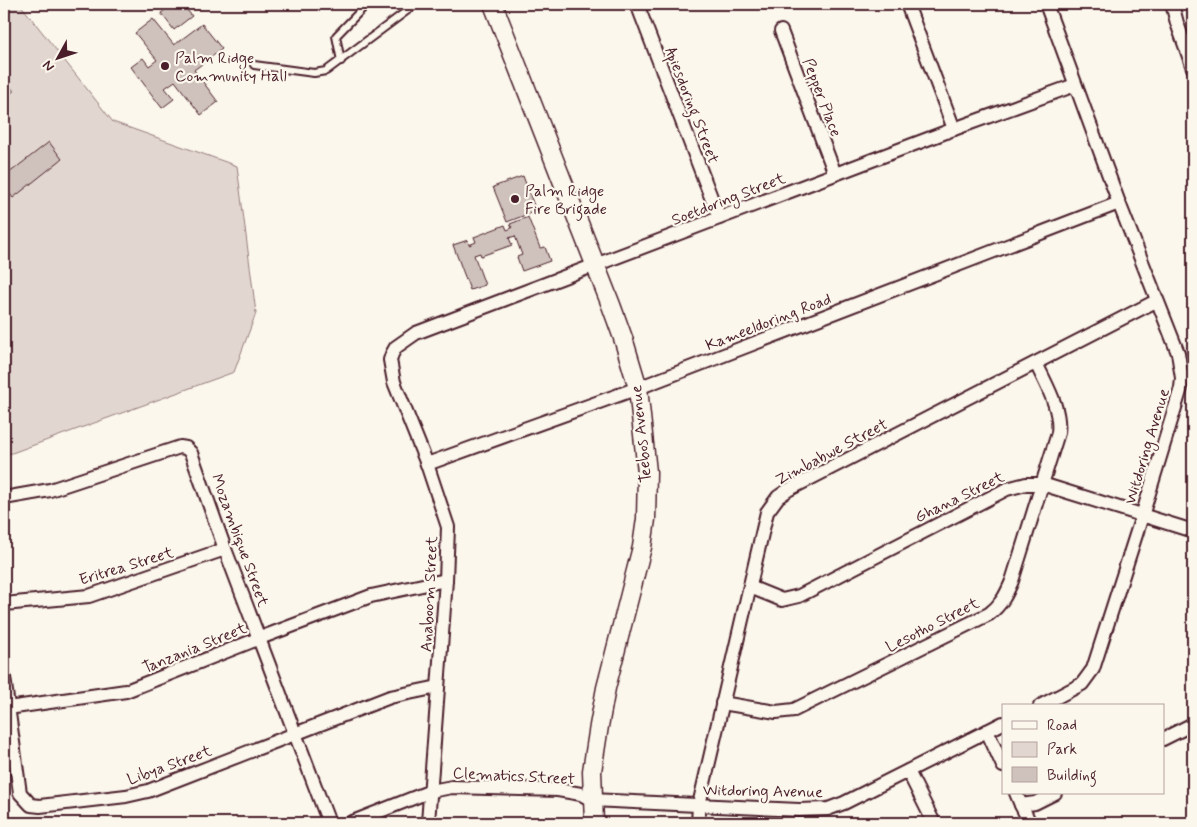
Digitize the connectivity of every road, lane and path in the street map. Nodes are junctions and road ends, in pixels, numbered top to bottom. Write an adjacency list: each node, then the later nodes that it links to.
1 (367, 4): 9 (lane)
2 (416, 4): 9 (lane)
3 (493, 4): 17 (street, Teebos Avenue)
4 (637, 4): 16 (street, Apiesdoring Street)
5 (907, 4): 13 (street)
6 (1046, 4): 12 (street, Witdoring Avenue)
7 (1172, 4): 11 (street)
8 (781, 31): 14 (street, Pepper Place)
9 (341, 61): 10 (lane)
10 (254, 65)
11 (1193, 68)
12 (1075, 85): 13 (street, Soetdoring Street); 15 (street, Witdoring Avenue)
13 (954, 129): 14 (street, Soetdoring Street)
14 (835, 174): 16 (street, Soetdoring Street)
15 (1119, 203): 18 (street, Witdoring Avenue); 23 (street, Kameeldoring Road)
16 (720, 218): 17 (street, Soetdoring Street)
17 (596, 266): 19 (street, Soetdoring Street); 23 (street, Teebos Avenue)
18 (1156, 301): 20 (street, Zimbabwe Street); 21 (street, Witdoring Avenue)
19 (396, 347): 24 (street, Anaboom Street)
20 (1036, 363): 25 (street, Lesotho Street); 33 (street, Zimbabwe Street)
21 (1181, 366): 22 (street); 27 (street, Witdoring Avenue)
22 (1193, 384)
23 (638, 388): 24 (street, Kameeldoring Road); 51 (street, Teebos Avenue)
24 (427, 464): 32 (street, Anaboom Street)
25 (1042, 484): 27 (street, Ghana Street); 33 (street, Ghana Street); 38 (street, Lesotho Street)
26 (4, 498): 31 (street, Mozambique Street)
27 (1142, 516): 29 (street, Ghana Street); 39 (street, Witdoring Avenue)
28 (1193, 522): 29 (street)
29 (1180, 527): 30 (street, Ghana Street)
30 (1193, 531)
31 (225, 549): 34 (street, Eritrea Street); 35 (street, Mozambique Street)
32 (446, 580): 35 (street, Tanzania Street); 37 (street, Anaboom Street)
33 (750, 587): 38 (street, Zimbabwe Street)
34 (4, 604)
35 (260, 638): 40 (street, Tanzania Street); 44 (street, Mozambique Street)
36 (4, 677): 40 (street, Libya Street)
37 (438, 687): 44 (street, Libya Street); 48 (street, Anaboom Street)
38 (722, 703): 52 (street, Zimbabwe Street)
39 (1044, 704)
40 (8, 708): 44 (street, Libya Street)
41 (1002, 724): 43 (street, Witdoring Avenue)
42 (1193, 724): 45 (street)
43 (987, 731): 46 (street); 47 (street, Witdoring Avenue)
44 (296, 733): 54 (street, Mozambique Street)
45 (1164, 738)
46 (1002, 764)
47 (908, 771): 52 (street, Witdoring Avenue); 59 (street)
48 (431, 791): 51 (street, Clematics Street); 55 (street, Clematics Street); 56 (street, Anaboom Street)
49 (1016, 794): 53 (street)
50 (1053, 794): 53 (street)
51 (592, 800): 52 (street, Witdoring Avenue); 57 (street, Teebos Avenue)
52 (699, 805): 58 (street, Zimbabwe Street)
53 (1021, 806): 60 (street)
54 (329, 823)
55 (350, 823)
56 (428, 823)
57 (594, 823)
58 (698, 823)
59 (934, 823)
60 (1030, 823)

